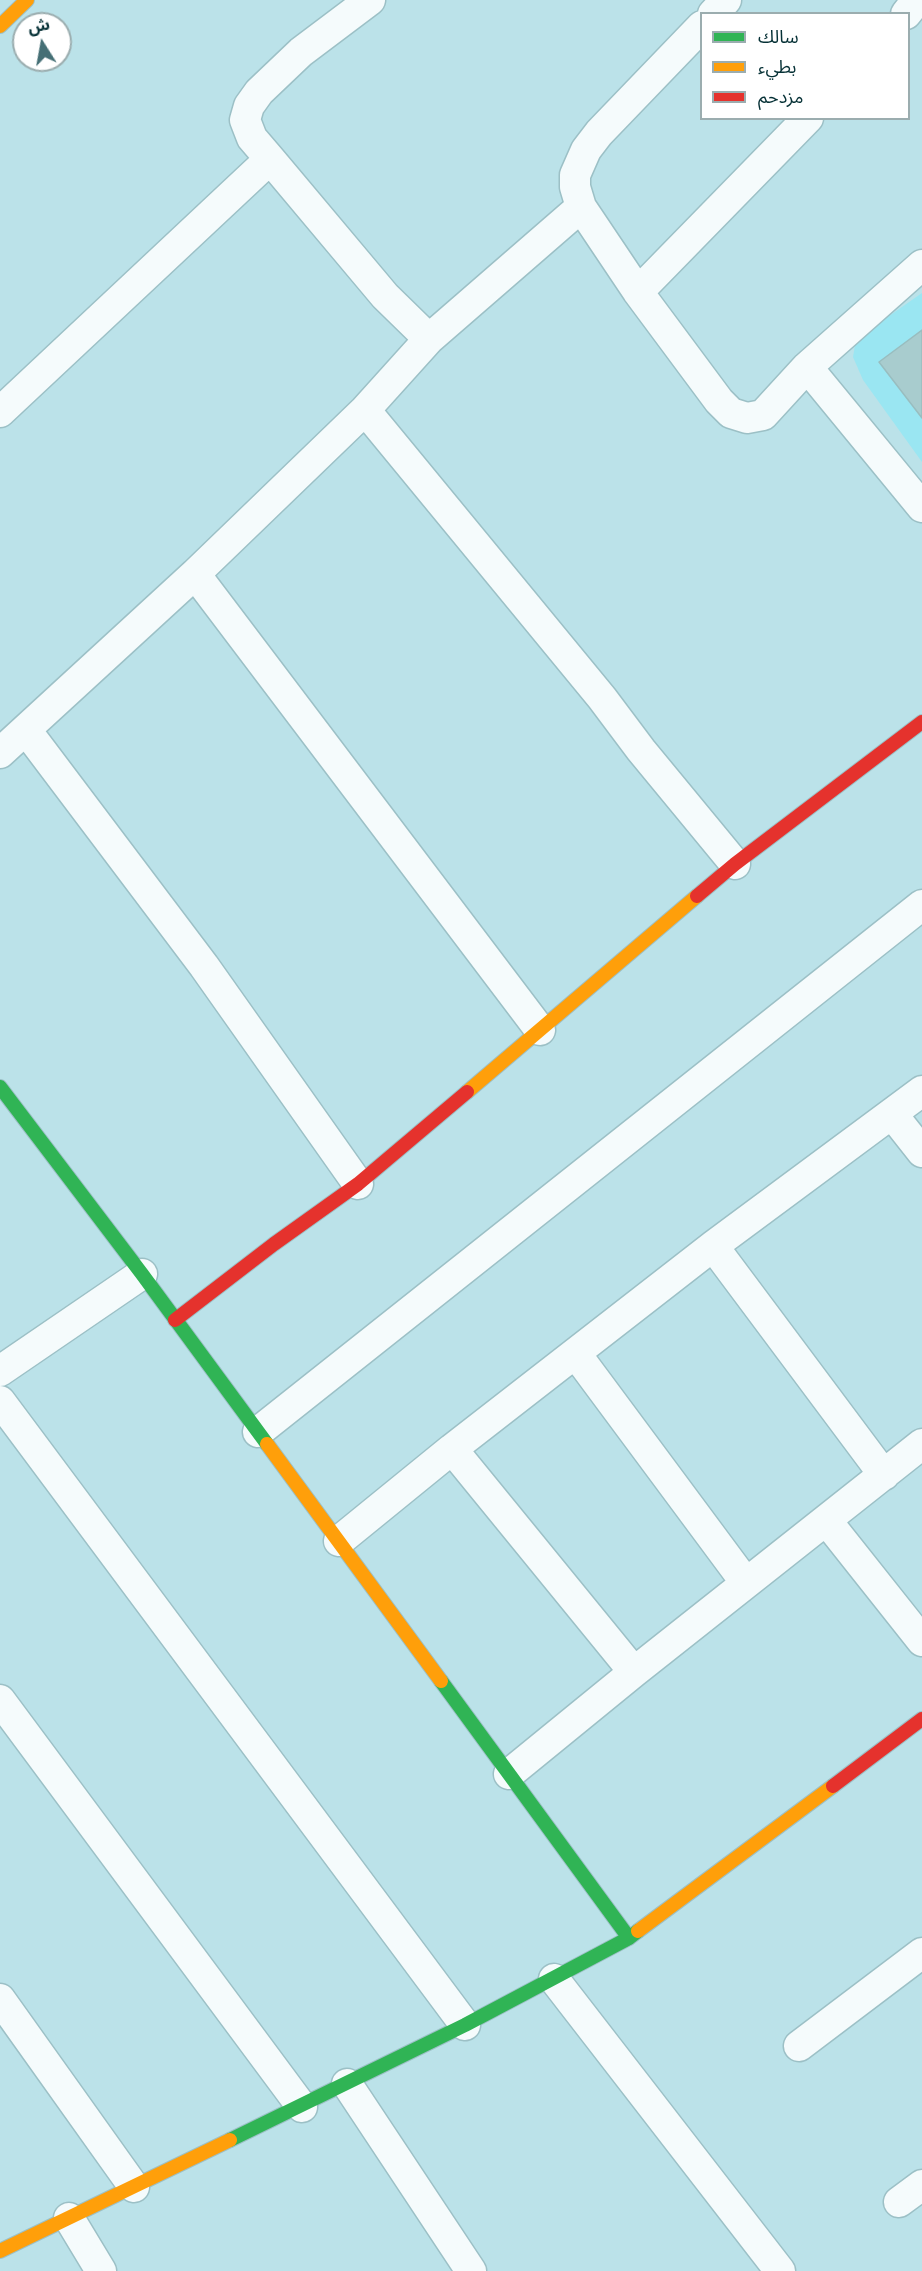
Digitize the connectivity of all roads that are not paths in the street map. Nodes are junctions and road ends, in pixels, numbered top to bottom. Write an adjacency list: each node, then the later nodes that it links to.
1 (27, 0): 7 (street)
2 (370, 0): 10 (street)
3 (726, 0): 5 (street)
4 (917, 0): 6 (street)
5 (715, 12)
6 (908, 12)
7 (0, 26)
8 (700, 28): 11 (street)
9 (806, 120): 13 (street)
10 (270, 159): 14 (street); 17 (street)
11 (580, 207): 13 (street); 14 (street)
12 (922, 265): 15 (street)
13 (638, 292): 15 (street)
14 (429, 339): 16 (street)
15 (807, 367): 18 (street)
16 (365, 410): 19 (street); 23 (street)
17 (0, 412)
18 (922, 507)
19 (195, 574): 21 (street); 25 (street)
20 (922, 722): 23 (street)
21 (26, 730): 22 (street); 30 (street)
22 (0, 753)
23 (735, 864): 25 (street)
24 (922, 905): 37 (street)
25 (540, 1030): 30 (street)
26 (0, 1088): 32 (street)
27 (922, 1090): 28 (street)
28 (892, 1113): 29 (street); 31 (street)
29 (922, 1152)
30 (358, 1184): 33 (street)
31 (713, 1246): 34 (street); 40 (street)
32 (142, 1274): 33 (street); 35 (street)
33 (175, 1320): 37 (street)
34 (576, 1354): 39 (street); 43 (street)
35 (0, 1371)
36 (0, 1401): 53 (street)
37 (258, 1432): 42 (street)
38 (922, 1444): 40 (street)
39 (452, 1449): 42 (street); 45 (street)
40 (884, 1475): 41 (street)
41 (826, 1520): 43 (street); 44 (street)
42 (339, 1541): 48 (street)
43 (746, 1583): 45 (street)
44 (922, 1641)
45 (634, 1672): 48 (street)
46 (0, 1700): 56 (street)
47 (922, 1719): 49 (street)
48 (509, 1774): 49 (street)
49 (629, 1938): 51 (street)
50 (922, 1953): 54 (street)
51 (554, 1979): 53 (street); 62 (street)
52 (0, 1999): 57 (street)
53 (465, 2025): 55 (street)
54 (799, 2046)
55 (347, 2084): 56 (street); 61 (street)
56 (302, 2107): 57 (street)
57 (134, 2187): 58 (street)
58 (69, 2218): 59 (street); 60 (street)
59 (0, 2251)
60 (101, 2271)
61 (471, 2271)
62 (780, 2271)

